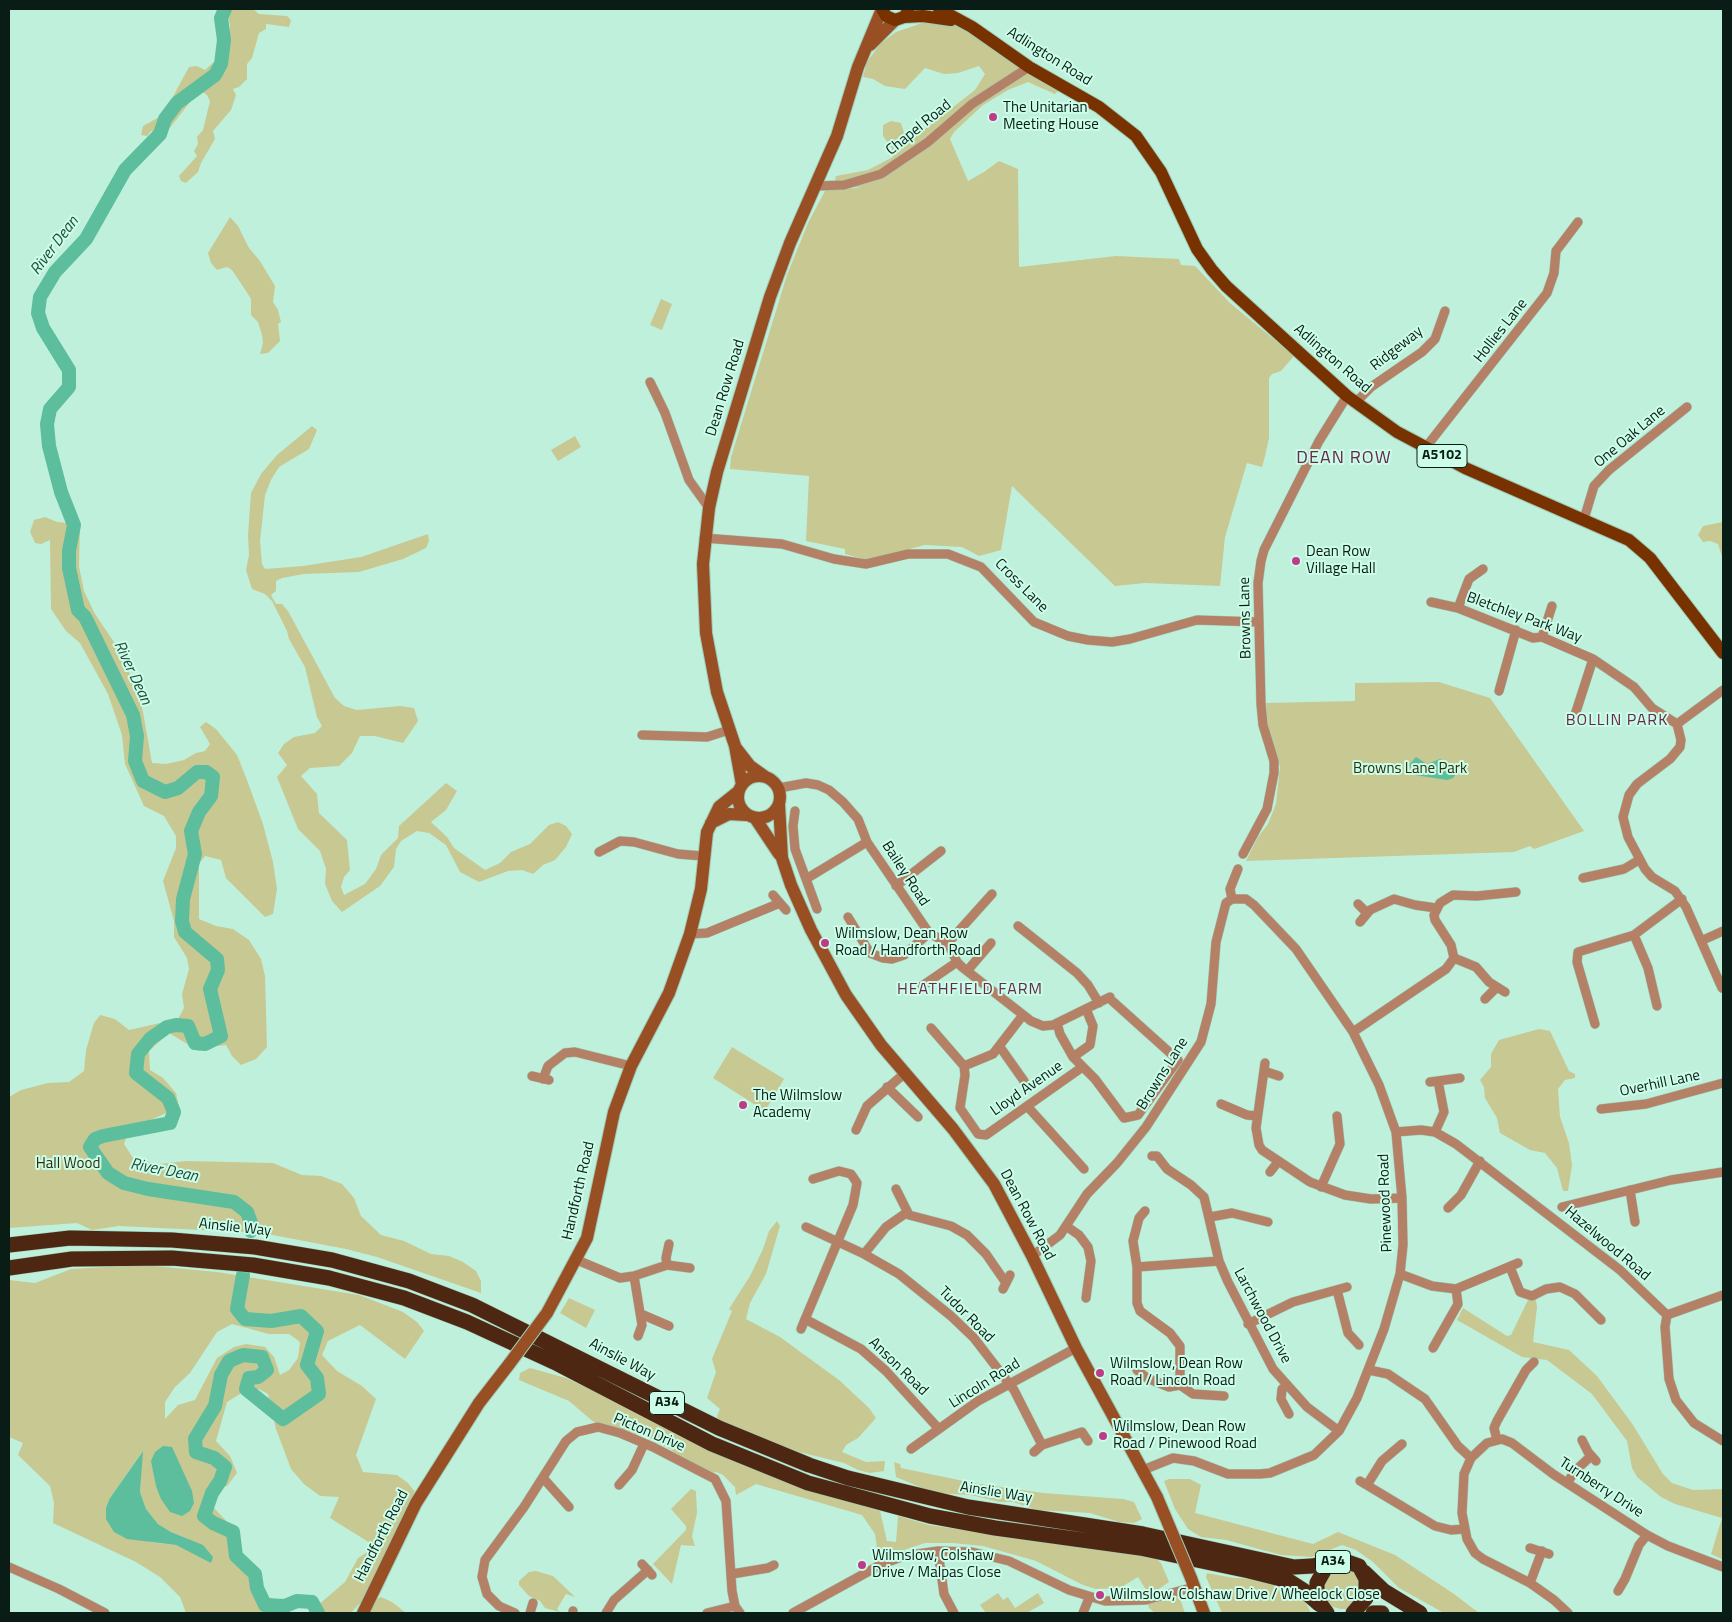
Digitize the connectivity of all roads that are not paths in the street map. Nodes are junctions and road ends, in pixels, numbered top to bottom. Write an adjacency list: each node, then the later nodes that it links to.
1 (882, 9): 3 (main road); 5 (main road, Dean Row Road)
2 (939, 9): 4 (main road, Adlington Road / A5102)
3 (902, 15): 4 (main road, Adlington Road / A5102); 5 (main road, Dean Row Road)
4 (972, 27): 6 (main road, Adlington Road / A5102)
5 (863, 53): 7 (main road, Dean Row Road)
6 (1029, 67): 7 (street, Chapel Road); 11 (main road, Adlington Road / A5102)
7 (817, 186): 14 (main road, Dean Row Road)
8 (1578, 222): 13 (street, Hollies Lane)
9 (1445, 311): 11 (street, Ridgeway)
10 (650, 382): 14 (street)
11 (1352, 399): 13 (main road, Adlington Road / A5102); 21 (street, Browns Lane)
12 (1688, 407): 15 (street, One Oak Lane)
13 (1426, 447): 15 (main road, Adlington Road / A5102)
14 (709, 508): 16 (main road, Dean Row Road)
15 (1584, 519): 24 (main road, Adlington Road / A5102)
16 (704, 538): 21 (street, Cross Lane); 30 (main road, Dean Row Road)
17 (1483, 569): 20 (street)
18 (1431, 602): 20 (street, Bletchley Park Way)
19 (1552, 606): 23 (street)
20 (1458, 608): 22 (street, Bletchley Park Way)
21 (1259, 622): 43 (street, Browns Lane)
22 (1516, 630): 23 (street, Bletchley Park Way); 26 (street)
23 (1542, 636): 25 (street, Bletchley Park Way)
24 (1723, 653)
25 (1592, 659): 28 (street); 29 (street, Bletchley Park Way)
26 (1499, 690)
27 (1723, 690): 29 (street)
28 (1574, 718)
29 (1677, 724): 46 (street)
30 (728, 730): 31 (street); 32 (main road, Dean Row Road)
31 (642, 735)
32 (735, 746): 33 (main road, Dean Row Road); 34 (main road, Dean Row Road)
33 (764, 776): 34 (main road); 35 (main road)
34 (740, 788): 38 (main road); 39 (main road, Handforth Road)
35 (779, 788): 36 (main road); 40 (street, Bailey Road)
36 (779, 804): 38 (main road); 45 (main road, Dean Row Road)
37 (795, 812): 49 (street)
38 (751, 816): 39 (main road); 45 (main road, Dean Row Road)
39 (711, 823): 44 (main road, Handforth Road)
40 (867, 842): 49 (street); 50 (street, Bailey Road)
41 (941, 851): 50 (street)
42 (599, 852): 44 (street)
43 (1243, 854)
44 (703, 856): 65 (main road, Handforth Road)
45 (782, 858): 91 (main road, Dean Row Road)
46 (1639, 860): 48 (street); 55 (street)
47 (1238, 869): 54 (street, Browns Lane)
48 (1583, 878)
49 (806, 879): 58 (street)
50 (896, 886): 64 (street, Bailey Road)
51 (1516, 892): 57 (street)
52 (992, 894): 69 (street)
53 (773, 895): 65 (street)
54 (1232, 899): 85 (street, Pinewood Road); 125 (street, Browns Lane)
55 (1682, 899): 66 (street); 67 (street)
56 (1358, 904): 59 (street)
57 (1436, 908): 59 (street); 70 (street)
58 (817, 909)
59 (1367, 913): 61 (street)
60 (848, 917): 64 (street)
61 (1360, 922)
62 (1018, 926): 78 (street)
63 (1723, 931): 67 (street)
64 (929, 932): 69 (street, Bailey Road)
65 (690, 934): 88 (main road, Handforth Road)
66 (1634, 935): 79 (street); 83 (street)
67 (1703, 940): 75 (street)
68 (991, 942): 72 (street)
69 (948, 943): 71 (street)
70 (1454, 958): 74 (street); 85 (street)
71 (957, 962): 72 (street); 73 (street)
72 (967, 971): 81 (street)
73 (922, 986)
74 (1497, 987): 76 (street); 77 (street)
75 (1722, 988)
76 (1506, 992)
77 (1484, 999)
78 (1099, 1003): 80 (street); 90 (street)
79 (1657, 1006)
80 (1086, 1009): 82 (street); 87 (street)
81 (1023, 1014): 82 (street); 86 (street)
82 (1057, 1023): 87 (street)
83 (1595, 1024)
84 (931, 1028): 89 (street)
85 (1353, 1032): 105 (street, Pinewood Road)
86 (1000, 1047): 89 (street); 95 (street)
87 (1073, 1057): 90 (street)
88 (631, 1066): 92 (street); 132 (main road, Handforth Road)
89 (964, 1066): 99 (street, Lloyd Avenue)
90 (1081, 1068): 99 (street, Lloyd Avenue)
91 (904, 1073): 97 (street); 131 (main road, Dean Row Road)
92 (532, 1076)
93 (1278, 1076): 101 (street)
94 (1460, 1078): 106 (street)
95 (1024, 1082)
96 (1723, 1083): 100 (street, Overhill Lane)
97 (887, 1087): 103 (street); 104 (street)
98 (1221, 1104): 101 (street)
99 (1027, 1106): 110 (street)
100 (1601, 1108)
101 (1257, 1116): 109 (street)
102 (1337, 1116): 114 (street)
103 (918, 1117)
104 (856, 1130)
105 (1396, 1132): 106 (street); 117 (street, Pinewood Road)
106 (1436, 1132): 108 (street, Hazelwood Road)
107 (1152, 1156): 122 (street, Larchwood Drive)
108 (1480, 1161): 119 (street); 147 (street, Hazelwood Road)
109 (1278, 1162): 111 (street); 114 (street)
110 (1084, 1169)
111 (1270, 1172)
112 (1723, 1172): 116 (street)
113 (813, 1179): 127 (street)
114 (1321, 1187): 117 (street)
115 (896, 1189): 121 (street)
116 (1630, 1190): 118 (street); 124 (street)
117 (1402, 1198): 138 (street, Pinewood Road)
118 (1562, 1206)
119 (1448, 1208)
120 (1145, 1211): 135 (street)
121 (906, 1213): 130 (street); 140 (street)
122 (1210, 1217): 123 (street); 133 (street, Larchwood Drive)
123 (1268, 1222)
124 (1635, 1222)
125 (1066, 1226): 131 (street, Browns Lane); 145 (street)
126 (806, 1227): 127 (street, Tudor Road)
127 (836, 1240): 130 (street, Tudor Road); 148 (street)
128 (669, 1244): 134 (street)
129 (9, 1245): 186 (highway, Ainslie Way / A34)
130 (864, 1254): 161 (street, Tudor Road)
131 (1032, 1256): 155 (main road, Dean Row Road)
132 (578, 1260): 139 (street); 202 (main road, Handforth Road, bridge)
133 (1219, 1261): 135 (street); 150 (street, Larchwood Drive)
134 (667, 1265): 137 (street); 139 (street)
135 (1137, 1267): 160 (street)
136 (9, 1268): 199 (highway, A34)
137 (690, 1268)
138 (1400, 1274): 143 (street); 159 (street, Pinewood Road)
139 (634, 1276): 146 (street)
140 (1006, 1282)
141 (1347, 1287): 142 (street)
142 (1337, 1290): 150 (street); 154 (street)
143 (1456, 1290): 149 (street); 156 (street)
144 (1723, 1295): 147 (street)
145 (1086, 1298)
146 (641, 1314): 151 (street); 153 (street)
147 (1667, 1315): 170 (street)
148 (805, 1319): 152 (street); 165 (street, Anson Road)
149 (1600, 1320)
150 (1248, 1324): 162 (street, Larchwood Drive)
151 (669, 1326)
152 (800, 1329)
153 (638, 1336)
154 (1359, 1345)
155 (1076, 1348): 161 (street, Lincoln Road); 177 (main road, Dean Row Road)
156 (1433, 1348)
157 (1534, 1362): 167 (street)
158 (1136, 1370): 160 (street)
159 (1369, 1370): 166 (street, Pinewood Road); 176 (street)
160 (1180, 1382): 163 (street)
161 (1009, 1383): 165 (street, Lincoln Road); 173 (street, Tudor Road)
162 (1286, 1386): 164 (street); 166 (street, Larchwood Drive)
163 (1224, 1396)
164 (1288, 1408)
165 (939, 1429): 174 (street, Lincoln Road)
166 (1339, 1431): 177 (street, Pinewood Road)
167 (1497, 1440): 176 (street); 179 (street, Turnberry Drive)
168 (1582, 1440): 179 (street)
169 (1088, 1441): 173 (street)
170 (1723, 1441)
171 (644, 1444): 178 (street, Picton Drive); 180 (street); 192 (street, Picton Drive)
172 (1403, 1444): 182 (street)
173 (1042, 1445): 175 (street)
174 (911, 1449)
175 (1034, 1452)
176 (1471, 1458): 182 (street)
177 (1143, 1470): 193 (main road, Dean Row Road, bridge)
178 (544, 1479): 181 (street); 203 (street, Picton Drive)
179 (1567, 1483): 183 (street, Turnberry Drive)
180 (619, 1485)
181 (568, 1507)
182 (1464, 1529): 194 (street)
183 (1647, 1534): 189 (street, Turnberry Drive); 195 (street)
184 (1530, 1548): 194 (street)
185 (938, 1551): 196 (street); 200 (street); 207 (street)
186 (1332, 1562): 191 (highway, A34); 199 (highway, A34)
187 (774, 1565): 192 (street)
188 (9, 1567): 201 (street)
189 (1723, 1567)
190 (647, 1569): 205 (street)
191 (1363, 1571): 210 (highway, A34); 213 (highway, A34)
192 (732, 1574): 198 (street, Picton Drive)
193 (1193, 1582): 196 (street); 209 (main road, Dean Row Road)
194 (1530, 1583): 214 (street)
195 (1618, 1591)
196 (1089, 1598): 208 (street)
197 (533, 1603): 204 (street)
198 (737, 1609): 206 (street, Picton Drive)
199 (1322, 1609)
200 (799, 1612)
201 (105, 1613)
202 (363, 1613)
203 (514, 1613)
204 (530, 1613)
205 (606, 1613)
206 (708, 1613)
207 (954, 1613)
208 (1083, 1613)
209 (1204, 1613)
210 (1353, 1613)
211 (1373, 1613): 212 (highway)
212 (1382, 1613)
213 (1420, 1613)
214 (1568, 1613)

